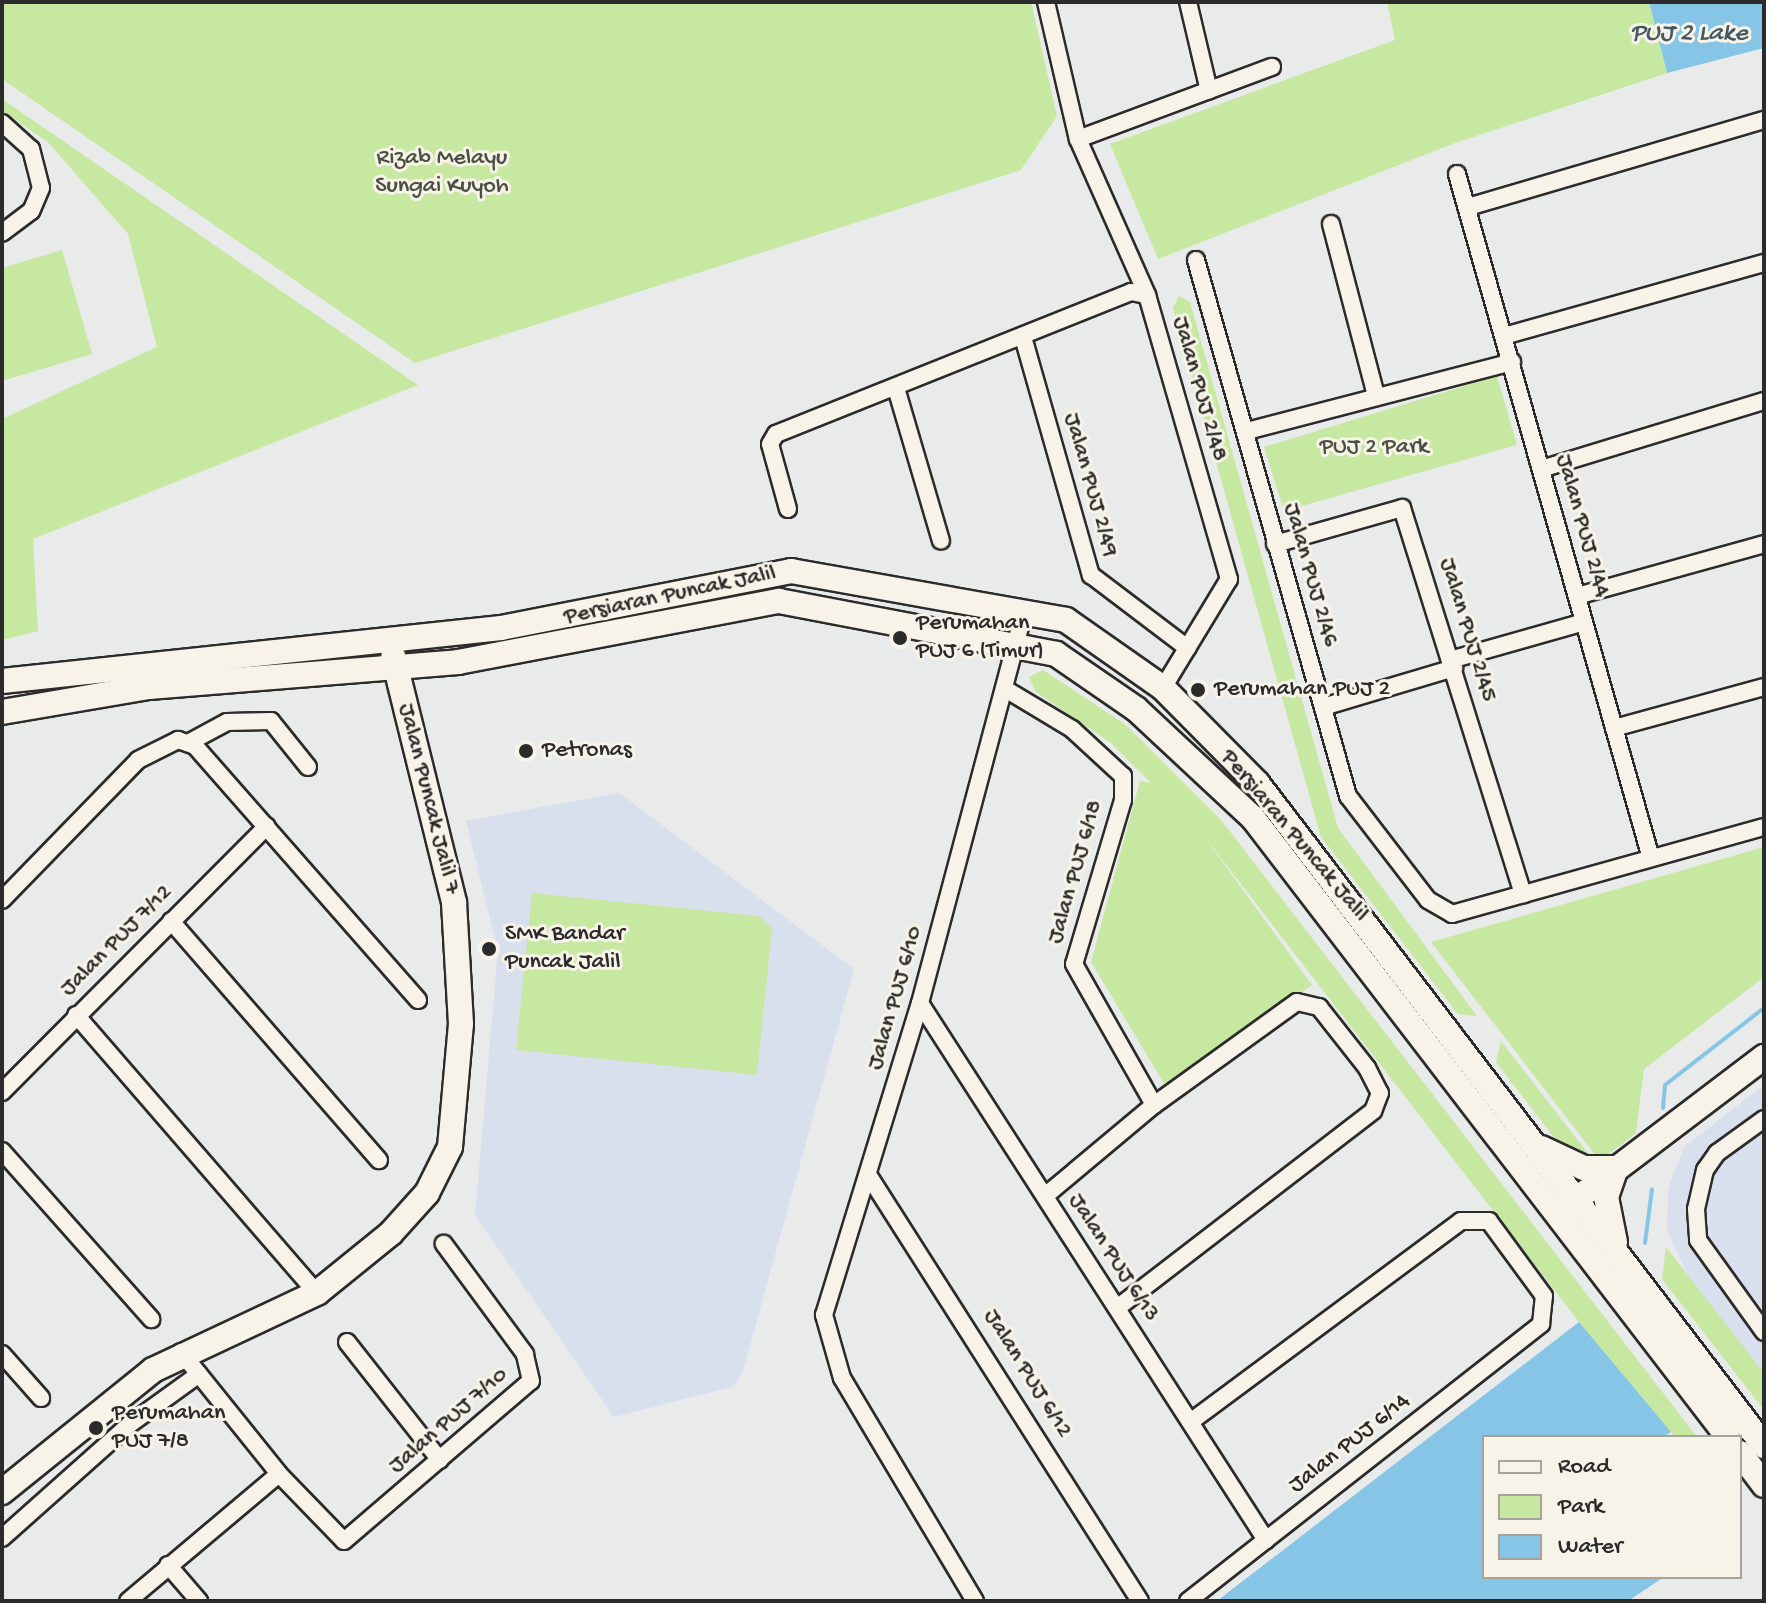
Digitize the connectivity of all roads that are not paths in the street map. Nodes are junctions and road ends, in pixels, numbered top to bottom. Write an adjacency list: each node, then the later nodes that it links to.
1 (1046, 2): 7 (street)
2 (1188, 2): 4 (street)
3 (1272, 67): 4 (street)
4 (1209, 91): 7 (street)
5 (1764, 120): 9 (street)
6 (2, 123): 11 (street)
7 (1078, 139): 14 (street)
8 (1457, 174): 9 (street, Jalan PUJ 2/44)
9 (1468, 207): 15 (street, Jalan PUJ 2/44)
10 (1331, 224): 19 (street)
11 (2, 233)
12 (1196, 260): 21 (street, Jalan PUJ 2/46)
13 (1764, 263): 15 (street)
14 (1147, 295): 16 (street, Jalan PUJ 2/48); 32 (street, Jalan PUJ 2/48)
15 (1504, 336): 17 (street, Jalan PUJ 2/44)
16 (1023, 337): 18 (street, Jalan PUJ 2/48); 32 (street, Jalan PUJ 2/49)
17 (1512, 362): 19 (street, Jalan PUJ 2/48); 22 (street, Jalan PUJ 2/44)
18 (896, 388): 23 (street, Jalan PUJ 2/48); 24 (street)
19 (1376, 396): 21 (street, Jalan PUJ 2/48)
20 (1764, 401): 22 (street)
21 (1247, 431): 25 (street, Jalan PUJ 2/46)
22 (1541, 469): 27 (street, Jalan PUJ 2/44)
23 (788, 509)
24 (941, 541)
25 (1275, 544): 33 (street, Jalan PUJ 2/45); 41 (street, Jalan PUJ 2/46)
26 (1764, 544): 27 (street)
27 (1577, 596): 29 (street, Jalan PUJ 2/44)
28 (1023, 615): 30 (main road, Persiaran Puncak Jalil); 31 (street, Jalan PUJ 6/10); 39 (main road, Persiaran Puncak Jalil)
29 (1584, 622): 33 (street); 44 (street, Jalan PUJ 2/44)
30 (390, 642): 35 (main road, Jalan Puncak Jalil 7); 37 (main road, Persiaran Puncak Jalil)
31 (1017, 646): 34 (main road, Persiaran Puncak Jalil); 40 (street, Jalan PUJ 6/10); 66 (main road, Persiaran Puncak Jalil)
32 (1187, 648): 39 (street, Jalan PUJ 2/48)
33 (1452, 664): 41 (street); 50 (street, Jalan PUJ 2/45)
34 (439, 665): 35 (main road, Persiaran Puncak Jalil); 43 (main road)
35 (396, 670): 36 (main road, Persiaran Puncak Jalil); 43 (main road, Jalan Puncak Jalil 7)
36 (353, 672): 42 (main road, Persiaran Puncak Jalil); 43 (main road)
37 (2, 681)
38 (1764, 687): 44 (street)
39 (1163, 688): 60 (main road, Persiaran Puncak Jalil)
40 (1007, 690): 54 (street, Jalan PUJ 6/10); 58 (street, Jalan PUJ 6/18)
41 (1323, 707): 50 (street, Jalan PUJ 2/46)
42 (2, 712)
43 (407, 716): 69 (main road, Jalan Puncak Jalil 7)
44 (1614, 728): 49 (street, Jalan PUJ 2/44)
45 (183, 742): 46 (street); 47 (street); 51 (street)
46 (308, 767)
47 (267, 826): 52 (street, Jalan PUJ 7/12); 53 (street)
48 (1764, 827): 49 (street)
49 (1651, 858): 50 (street)
50 (1523, 895)
51 (2, 900)
52 (171, 921): 55 (street, Jalan PUJ 7/12); 62 (street)
53 (418, 1000)
54 (920, 1003): 64 (street, Jalan PUJ 6/10); 65 (street, Jalan PUJ 6/13)
55 (76, 1015): 57 (street, Jalan PUJ 7/12); 69 (street)
56 (1764, 1057): 63 (main road)
57 (2, 1092)
58 (1154, 1105): 65 (street); 70 (street)
59 (1764, 1119): 72 (street)
60 (1535, 1145): 63 (main road); 66 (main road, Persiaran Puncak Jalil)
61 (2, 1151): 71 (street)
62 (379, 1160)
63 (1616, 1168): 66 (main road); 68 (main road)
64 (869, 1176): 91 (street, Jalan PUJ 6/10); 92 (street, Jalan PUJ 6/12)
65 (1045, 1196): 70 (street, Jalan PUJ 6/13)
66 (1568, 1205): 68 (main road, Persiaran Puncak Jalil); 79 (main road, Persiaran Puncak Jalil)
67 (444, 1244): 82 (street, Jalan PUJ 7/10)
68 (1618, 1253): 80 (main road, Persiaran Puncak Jalil)
69 (317, 1293): 74 (main road, Jalan Puncak Jalil 7)
70 (1117, 1308): 78 (street, Jalan PUJ 6/13)
71 (151, 1319)
72 (1763, 1329)
73 (347, 1342): 82 (street)
74 (181, 1352): 76 (street); 85 (main road, Jalan Puncak Jalil 7)
75 (2, 1354): 77 (street)
76 (199, 1374): 83 (street); 86 (street)
77 (41, 1398)
78 (1190, 1422): 87 (street, Jalan PUJ 6/13); 87 (street, Jalan PUJ 6/14)
79 (1727, 1435)
80 (1764, 1446)
81 (1742, 1456): 84 (main road)
82 (440, 1460): 83 (street, Jalan PUJ 7/10)
83 (279, 1474): 88 (street)
84 (1764, 1485)
85 (2, 1492)
86 (2, 1538)
87 (1266, 1540): 93 (street, Jalan PUJ 6/14)
88 (168, 1565): 89 (street); 90 (street)
89 (128, 1601)
90 (199, 1601)
91 (975, 1601)
92 (1140, 1601)
93 (1188, 1601)

